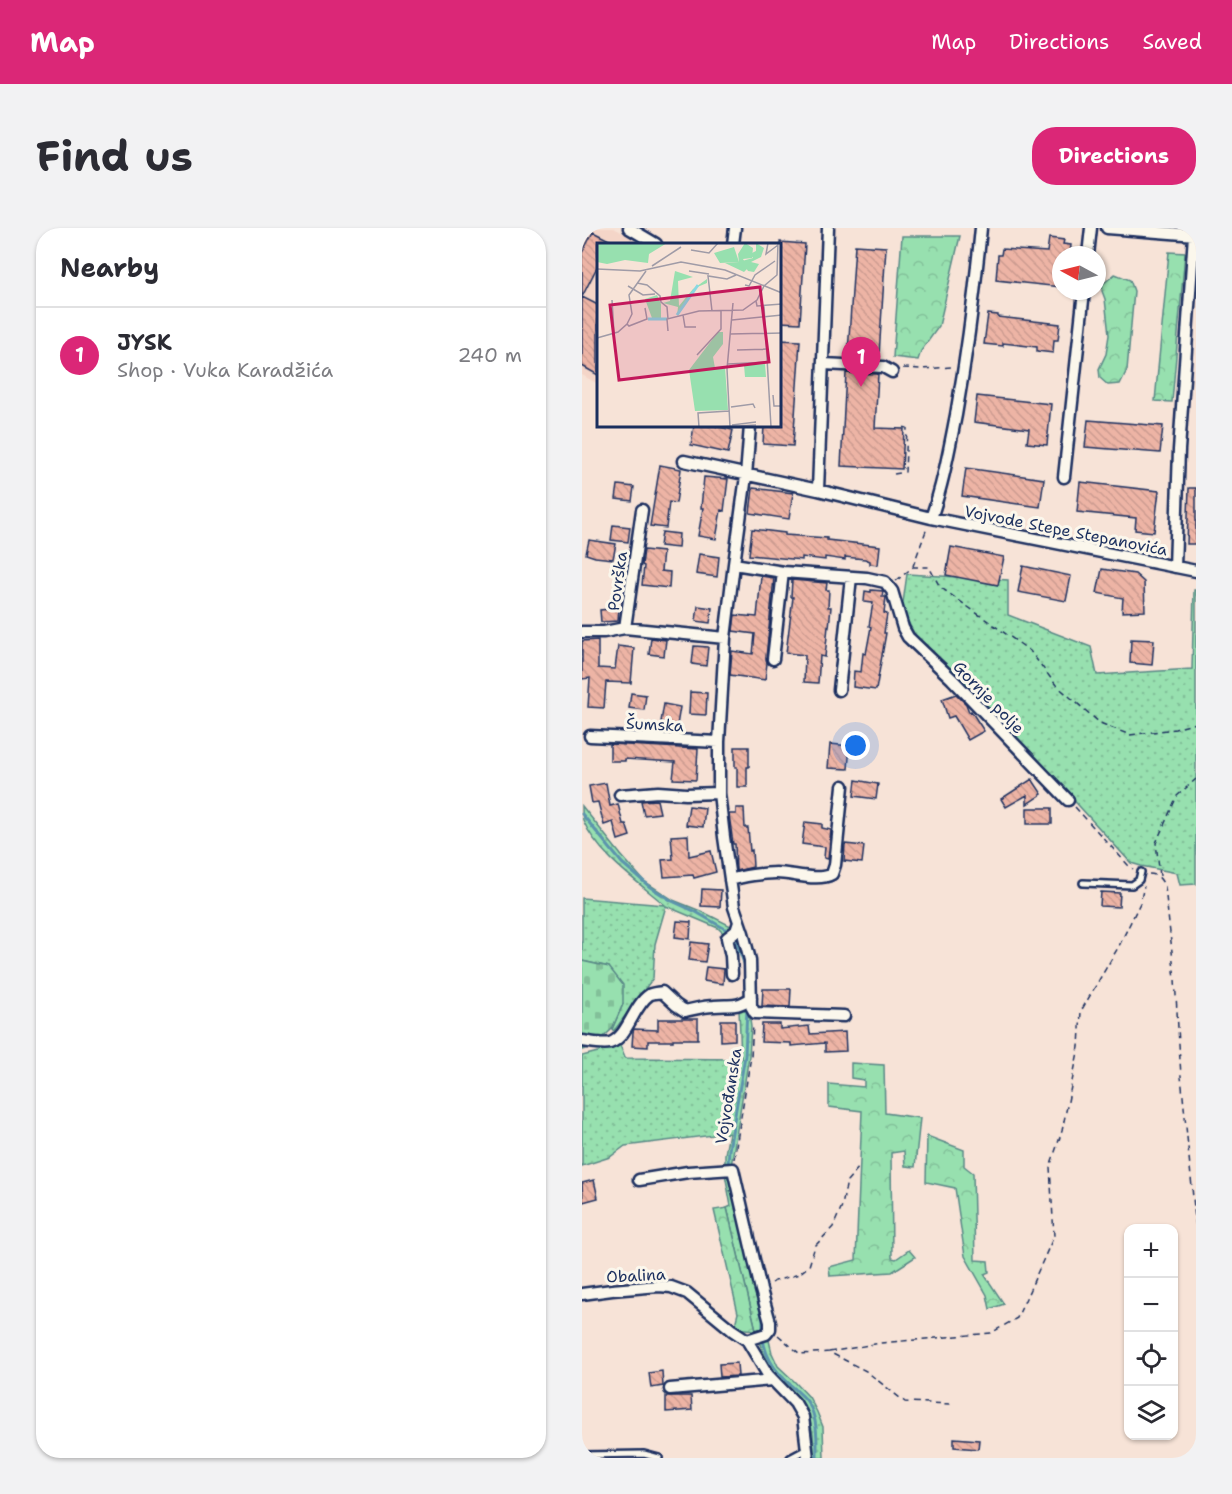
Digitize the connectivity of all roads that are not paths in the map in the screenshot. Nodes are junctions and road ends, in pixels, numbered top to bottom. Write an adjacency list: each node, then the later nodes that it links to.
1 (629, 228): 8 (street)
2 (735, 228): 9 (street)
3 (828, 228): 12 (street)
4 (981, 228): 20 (street)
5 (1091, 228): 10 (street)
6 (1107, 228): 7 (street)
7 (1195, 235): 22 (street)
8 (654, 243)
9 (733, 243)
10 (1089, 246)
11 (1083, 300): 17 (street)
12 (824, 364): 13 (street); 18 (street)
13 (897, 370)
14 (750, 428): 16 (street)
15 (684, 461): 16 (street, Vojvode Stepe Stepanovića)
16 (746, 476): 18 (street, Vojvode Stepe Stepanovića); 21 (street)
17 (1064, 477)
18 (818, 490): 20 (street, Vojvode Stepe Stepanovića)
19 (642, 510): 26 (street, Površka)
20 (931, 518): 22 (street, Vojvode Stepe Stepanovića)
21 (734, 564): 24 (street); 28 (street)
22 (1175, 567): 23 (street, Vojvode Stepe Stepanovića)
23 (1196, 571)
24 (783, 572): 25 (street); 29 (street)
25 (851, 577): 30 (street); 36 (street, Gornje polje)
26 (625, 628): 27 (street); 28 (street, Površka)
27 (582, 632)
28 (725, 638): 32 (street)
29 (772, 659)
30 (839, 690)
31 (590, 736): 32 (street, Šumska)
32 (719, 742): 34 (street)
33 (843, 786): 38 (street)
34 (719, 793): 35 (street); 38 (street)
35 (620, 795)
36 (1068, 800)
37 (1144, 873): 39 (lane)
38 (729, 880): 40 (street)
39 (1083, 883)
40 (738, 926): 41 (street); 42 (street)
41 (732, 974)
42 (748, 1002): 43 (street); 44 (street)
43 (844, 1017)
44 (582, 1041)
45 (639, 1180): 47 (street, Vojvođanska)
46 (582, 1294): 47 (street, Obalina)
47 (751, 1338): 48 (street)
48 (773, 1380): 49 (street); 50 (street)
49 (670, 1389)
50 (808, 1453): 53 (lane)
51 (582, 1455): 52 (lane)
52 (659, 1458)
53 (790, 1458)

